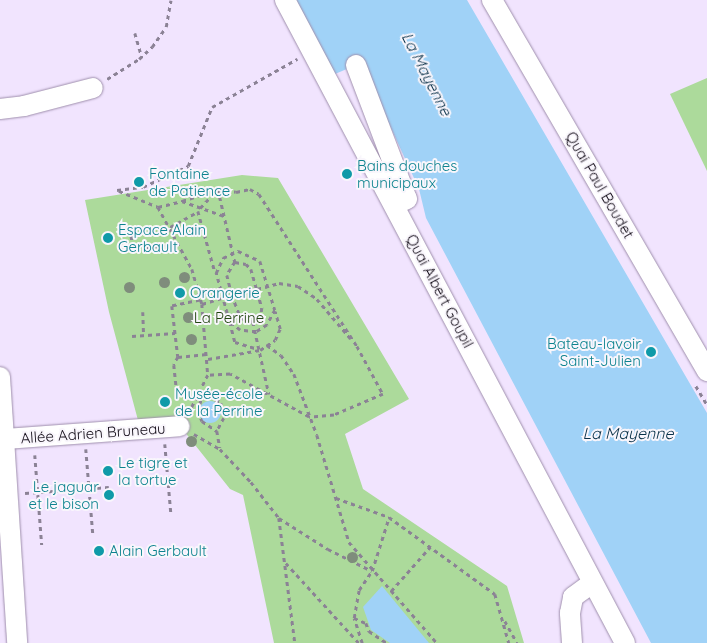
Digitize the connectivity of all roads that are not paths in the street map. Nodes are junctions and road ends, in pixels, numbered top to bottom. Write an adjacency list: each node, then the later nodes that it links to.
1 (285, 0): 6 (street, Quai Albert Goupil)
2 (492, 0): 7 (street, Quai Paul Boudet)
3 (356, 65): 6 (street)
4 (101, 83): 5 (street)
5 (0, 109)
6 (394, 205): 11 (street, Quai Albert Goupil)
7 (707, 370)
8 (0, 377): 10 (street)
9 (172, 427): 10 (street, Allée Adrien Bruneau)
10 (5, 439): 12 (street)
11 (592, 583): 13 (street); 14 (street, Quai Albert Goupil)
12 (17, 643)
13 (572, 643)
14 (625, 643)

